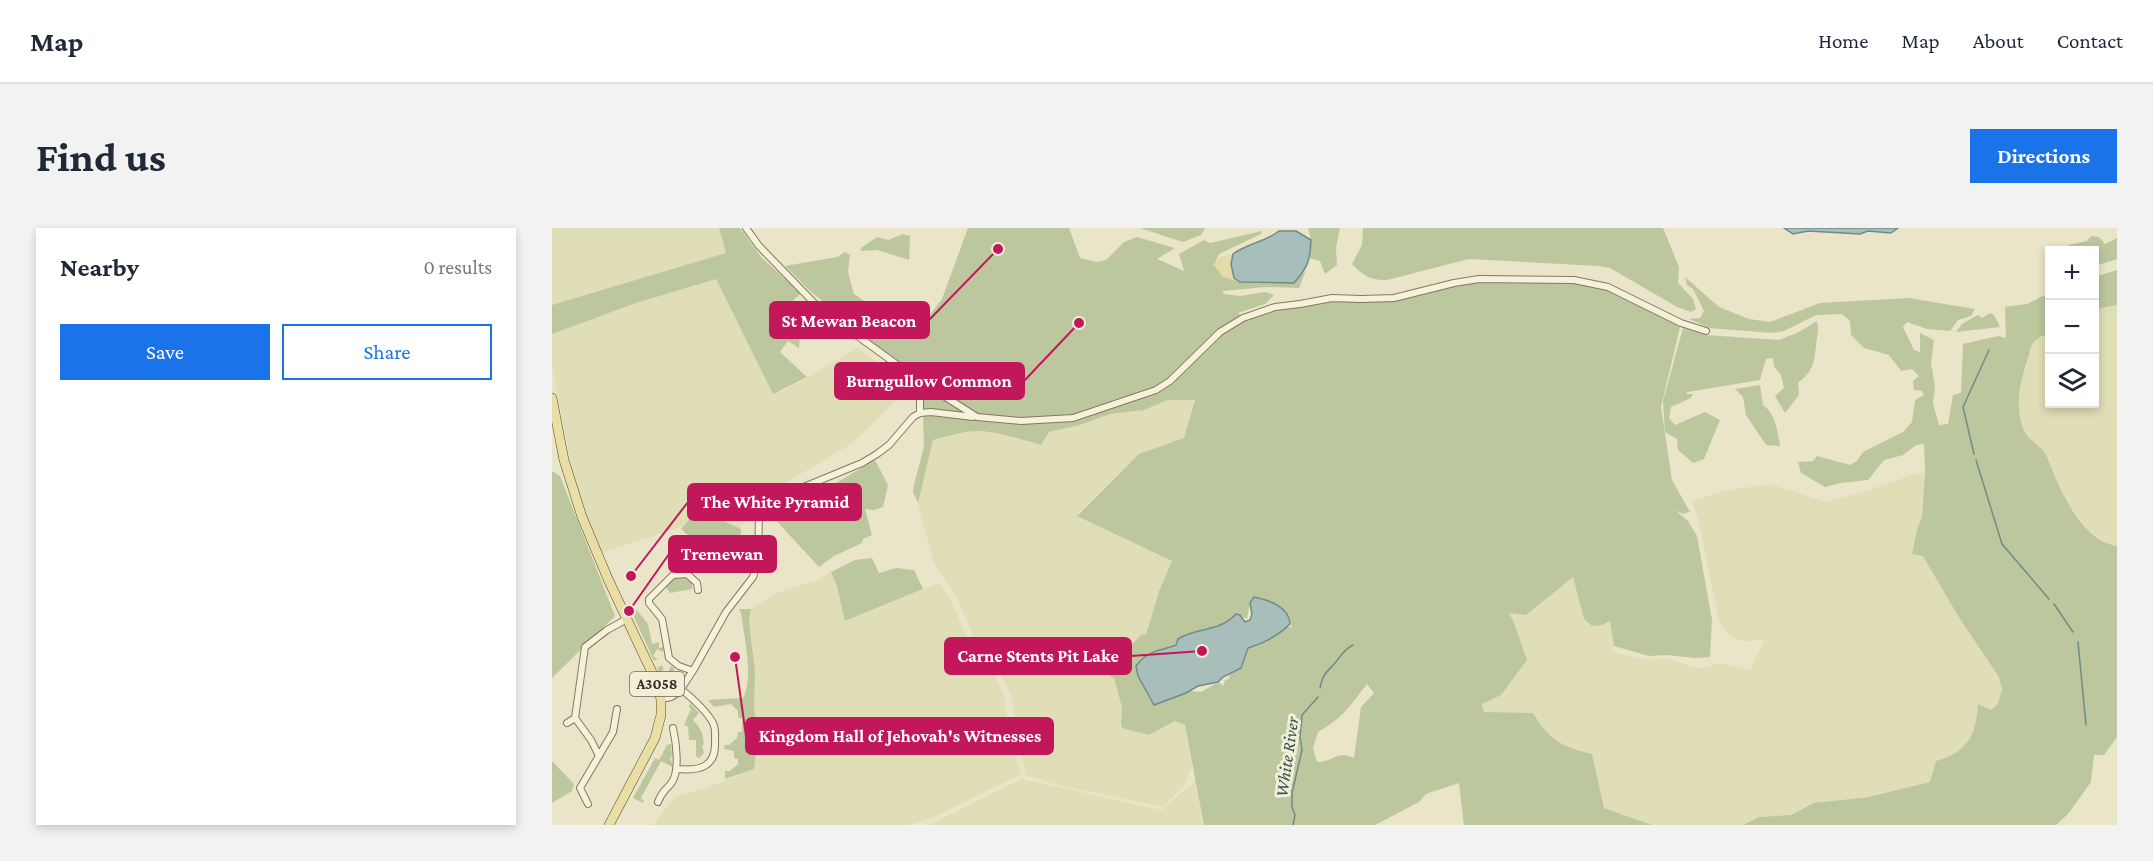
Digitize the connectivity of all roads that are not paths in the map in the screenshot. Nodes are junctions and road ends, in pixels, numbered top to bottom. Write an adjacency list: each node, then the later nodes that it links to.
1 (746, 228): 3 (street)
2 (1706, 332): 6 (street)
3 (914, 376): 5 (street); 6 (street)
4 (552, 398): 8 (main road, A3058)
5 (920, 413): 6 (street); 9 (street)
6 (977, 417)
7 (698, 590): 9 (street)
8 (627, 619): 11 (main road, A3058); 13 (street)
9 (693, 671): 10 (street)
10 (681, 689): 11 (street); 17 (street)
11 (661, 699): 20 (main road, A3058)
12 (617, 709): 16 (street)
13 (575, 718): 14 (street); 16 (street)
14 (567, 723)
15 (673, 728): 17 (street)
16 (598, 756): 19 (street)
17 (678, 770): 18 (street)
18 (658, 802)
19 (588, 804)
20 (609, 825)

